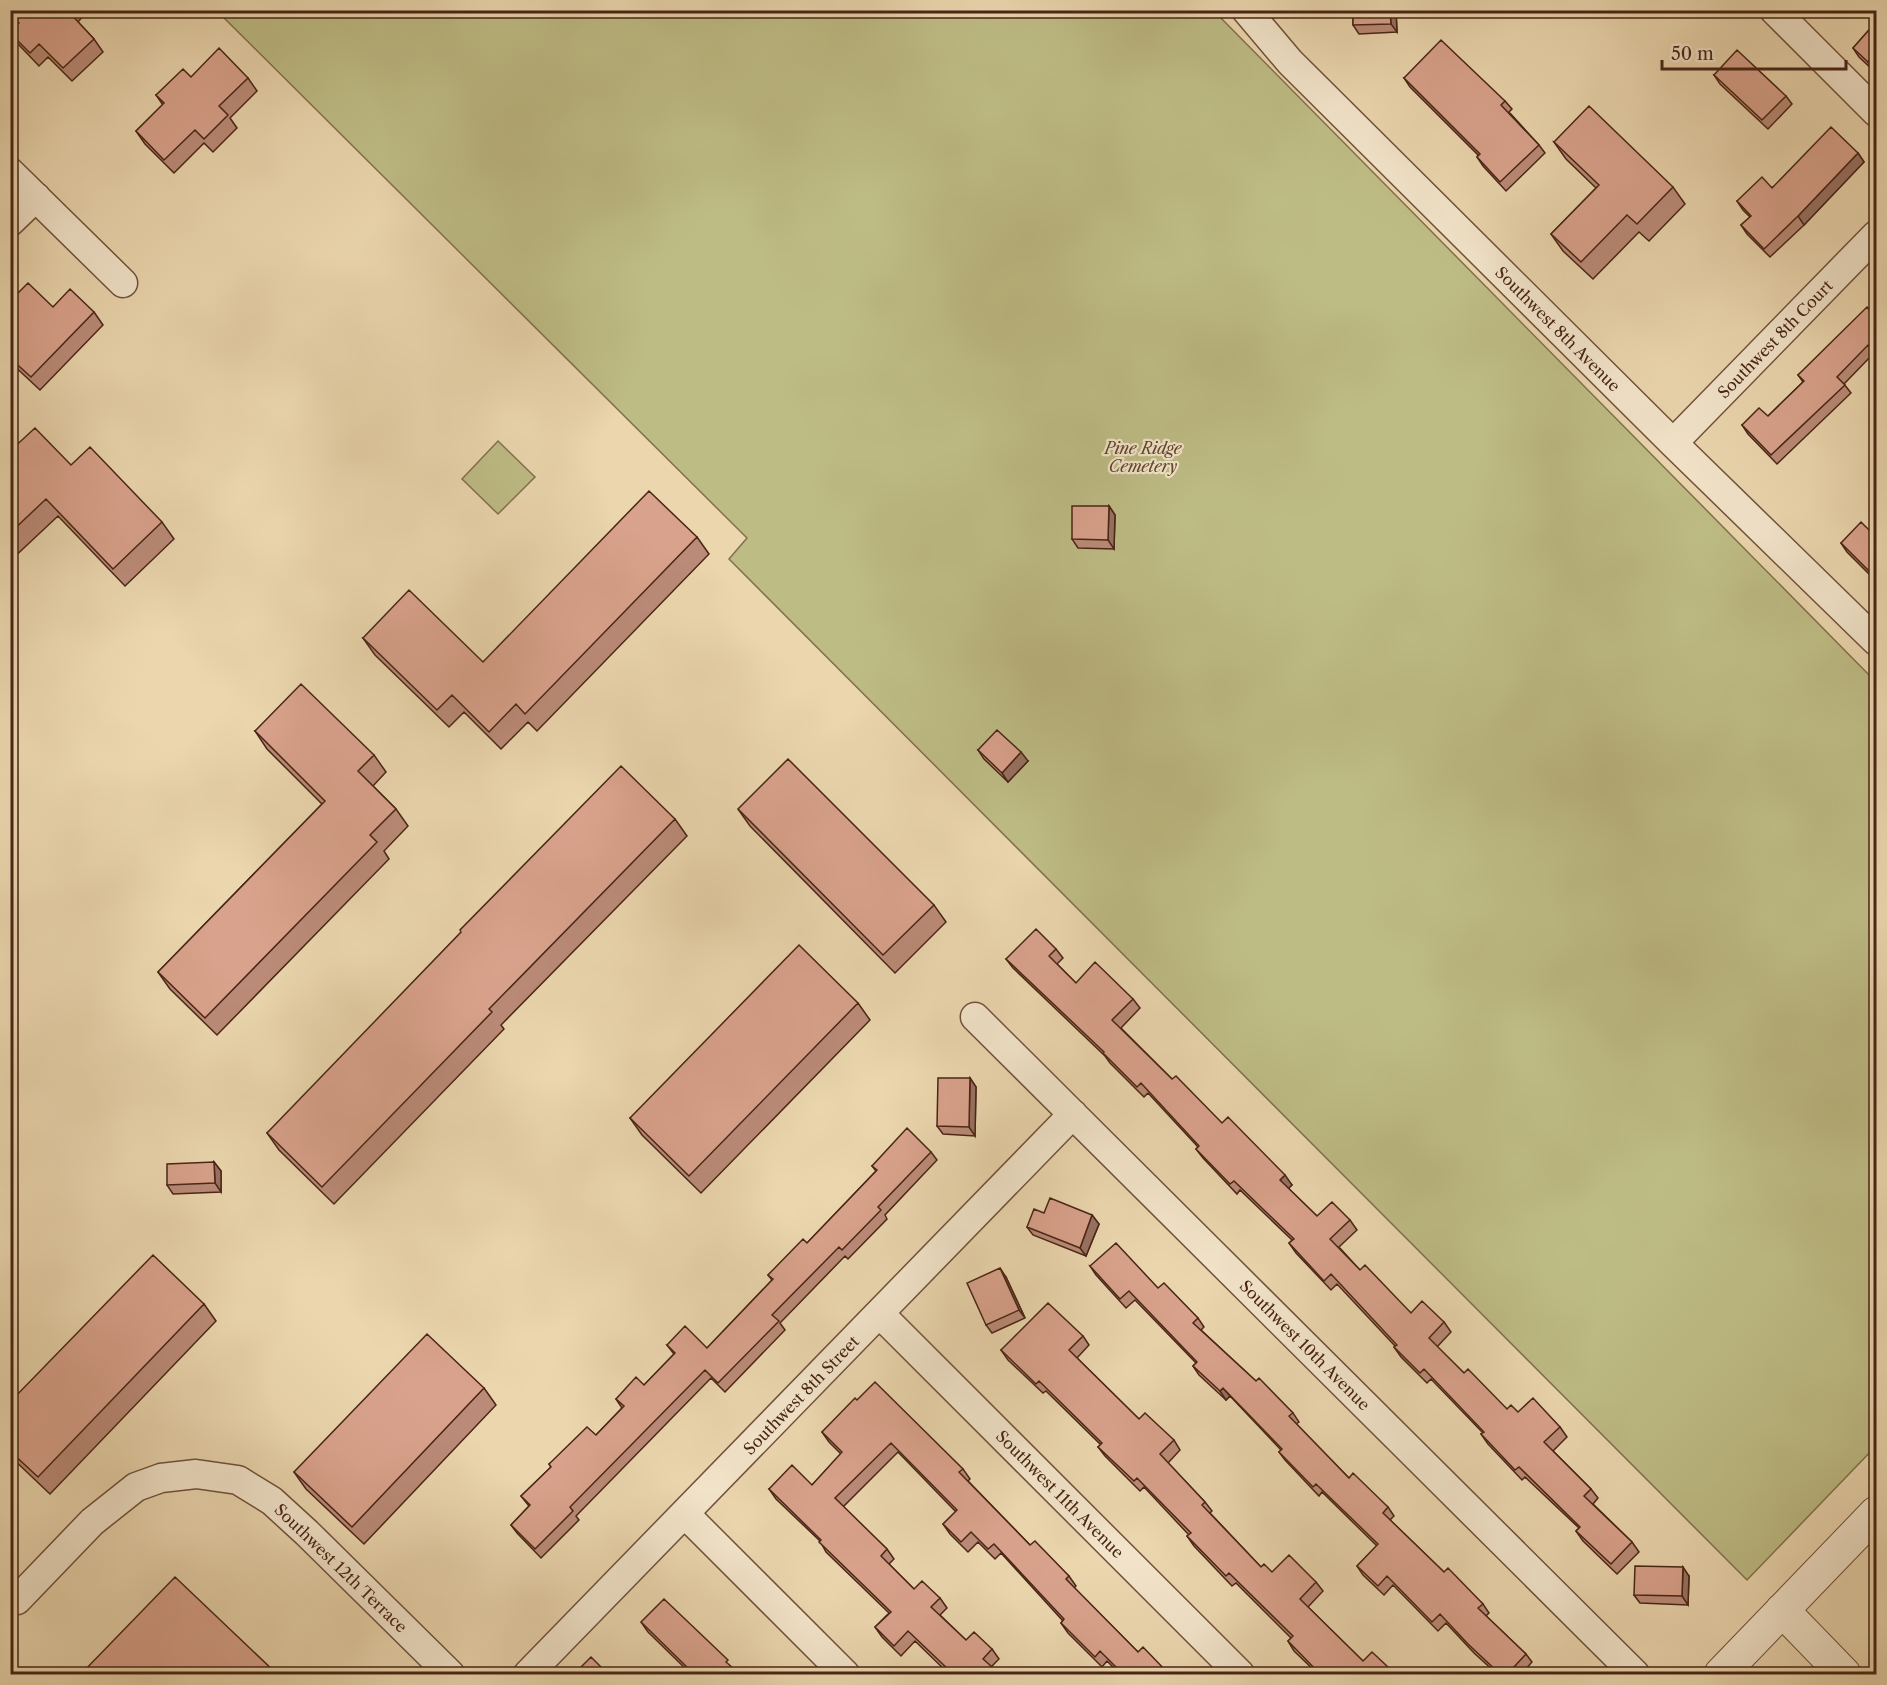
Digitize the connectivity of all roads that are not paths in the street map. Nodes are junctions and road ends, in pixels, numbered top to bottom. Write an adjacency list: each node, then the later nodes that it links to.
1 (1774, 10): 3 (street)
2 (1254, 14): 9 (street, Southwest 8th Avenue)
3 (1876, 112)
4 (10, 172): 5 (street)
5 (36, 197): 6 (street); 8 (street)
6 (10, 222)
7 (1876, 235): 9 (street, Southwest 8th Court)
8 (123, 283)
9 (1673, 443): 10 (street, Southwest 8th Avenue)
10 (1876, 641)
11 (975, 1017): 12 (street, Southwest 10th Avenue)
12 (1073, 1114): 13 (street, Southwest 8th Street); 22 (street, Southwest 10th Avenue)
13 (880, 1314): 15 (street, Southwest 8th Street); 21 (street, Southwest 11th Avenue)
14 (1876, 1513): 17 (street)
15 (685, 1514): 19 (street, Southwest 8th Street); 20 (street)
16 (13, 1603): 18 (street, Southwest 12th Terrace)
17 (1782, 1610): 23 (street); 24 (street)
18 (450, 1674)
19 (528, 1674)
20 (845, 1674)
21 (1240, 1674)
22 (1635, 1674)
23 (1721, 1674)
24 (1844, 1674)

